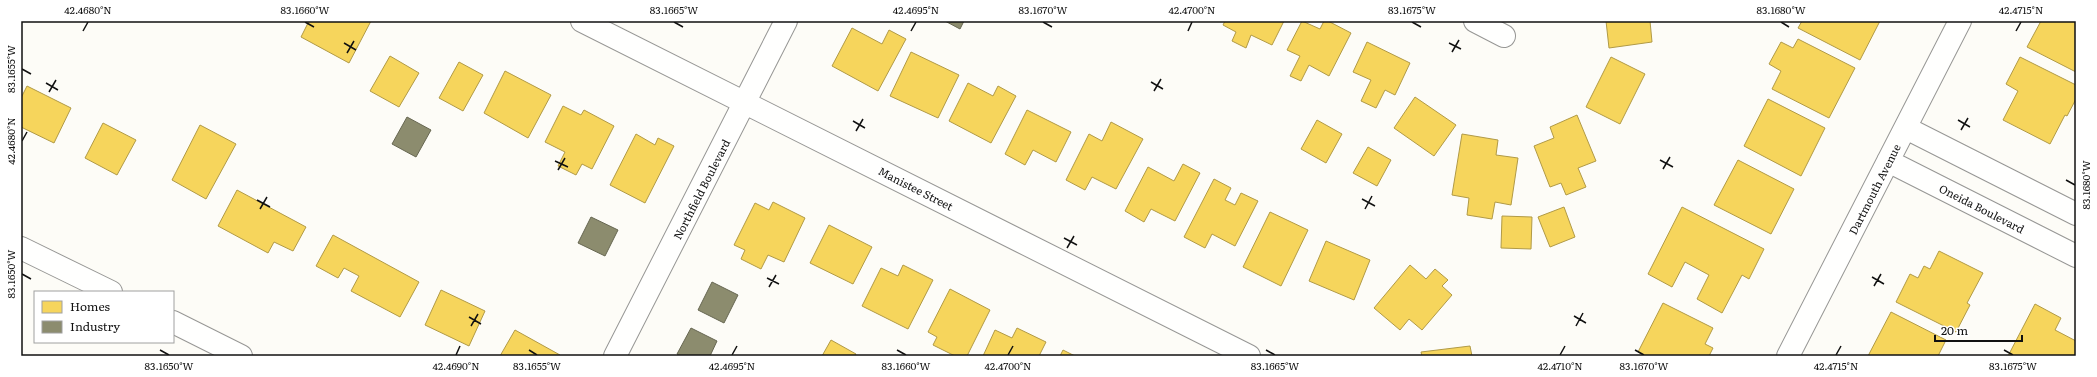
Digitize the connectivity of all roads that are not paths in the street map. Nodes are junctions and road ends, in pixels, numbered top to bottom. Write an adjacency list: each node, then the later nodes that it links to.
1 (582, 21): 6 (street, Manistee Street)
2 (786, 21): 6 (street, Northfield Boulevard)
3 (1475, 21): 5 (street)
4 (1960, 21): 7 (street, Dartmouth Avenue)
5 (1504, 36)
6 (744, 102): 15 (street, Northfield Boulevard); 16 (street, Manistee Street)
7 (1906, 128): 8 (street, Dartmouth Avenue); 9 (street)
8 (1888, 161): 11 (street, Oneida Boulevard); 17 (street, Dartmouth Avenue)
9 (2076, 214)
10 (21, 248): 12 (street)
11 (2076, 256)
12 (109, 291)
13 (174, 322): 14 (street)
14 (241, 356)
15 (615, 356)
16 (1249, 356)
17 (1788, 356)

